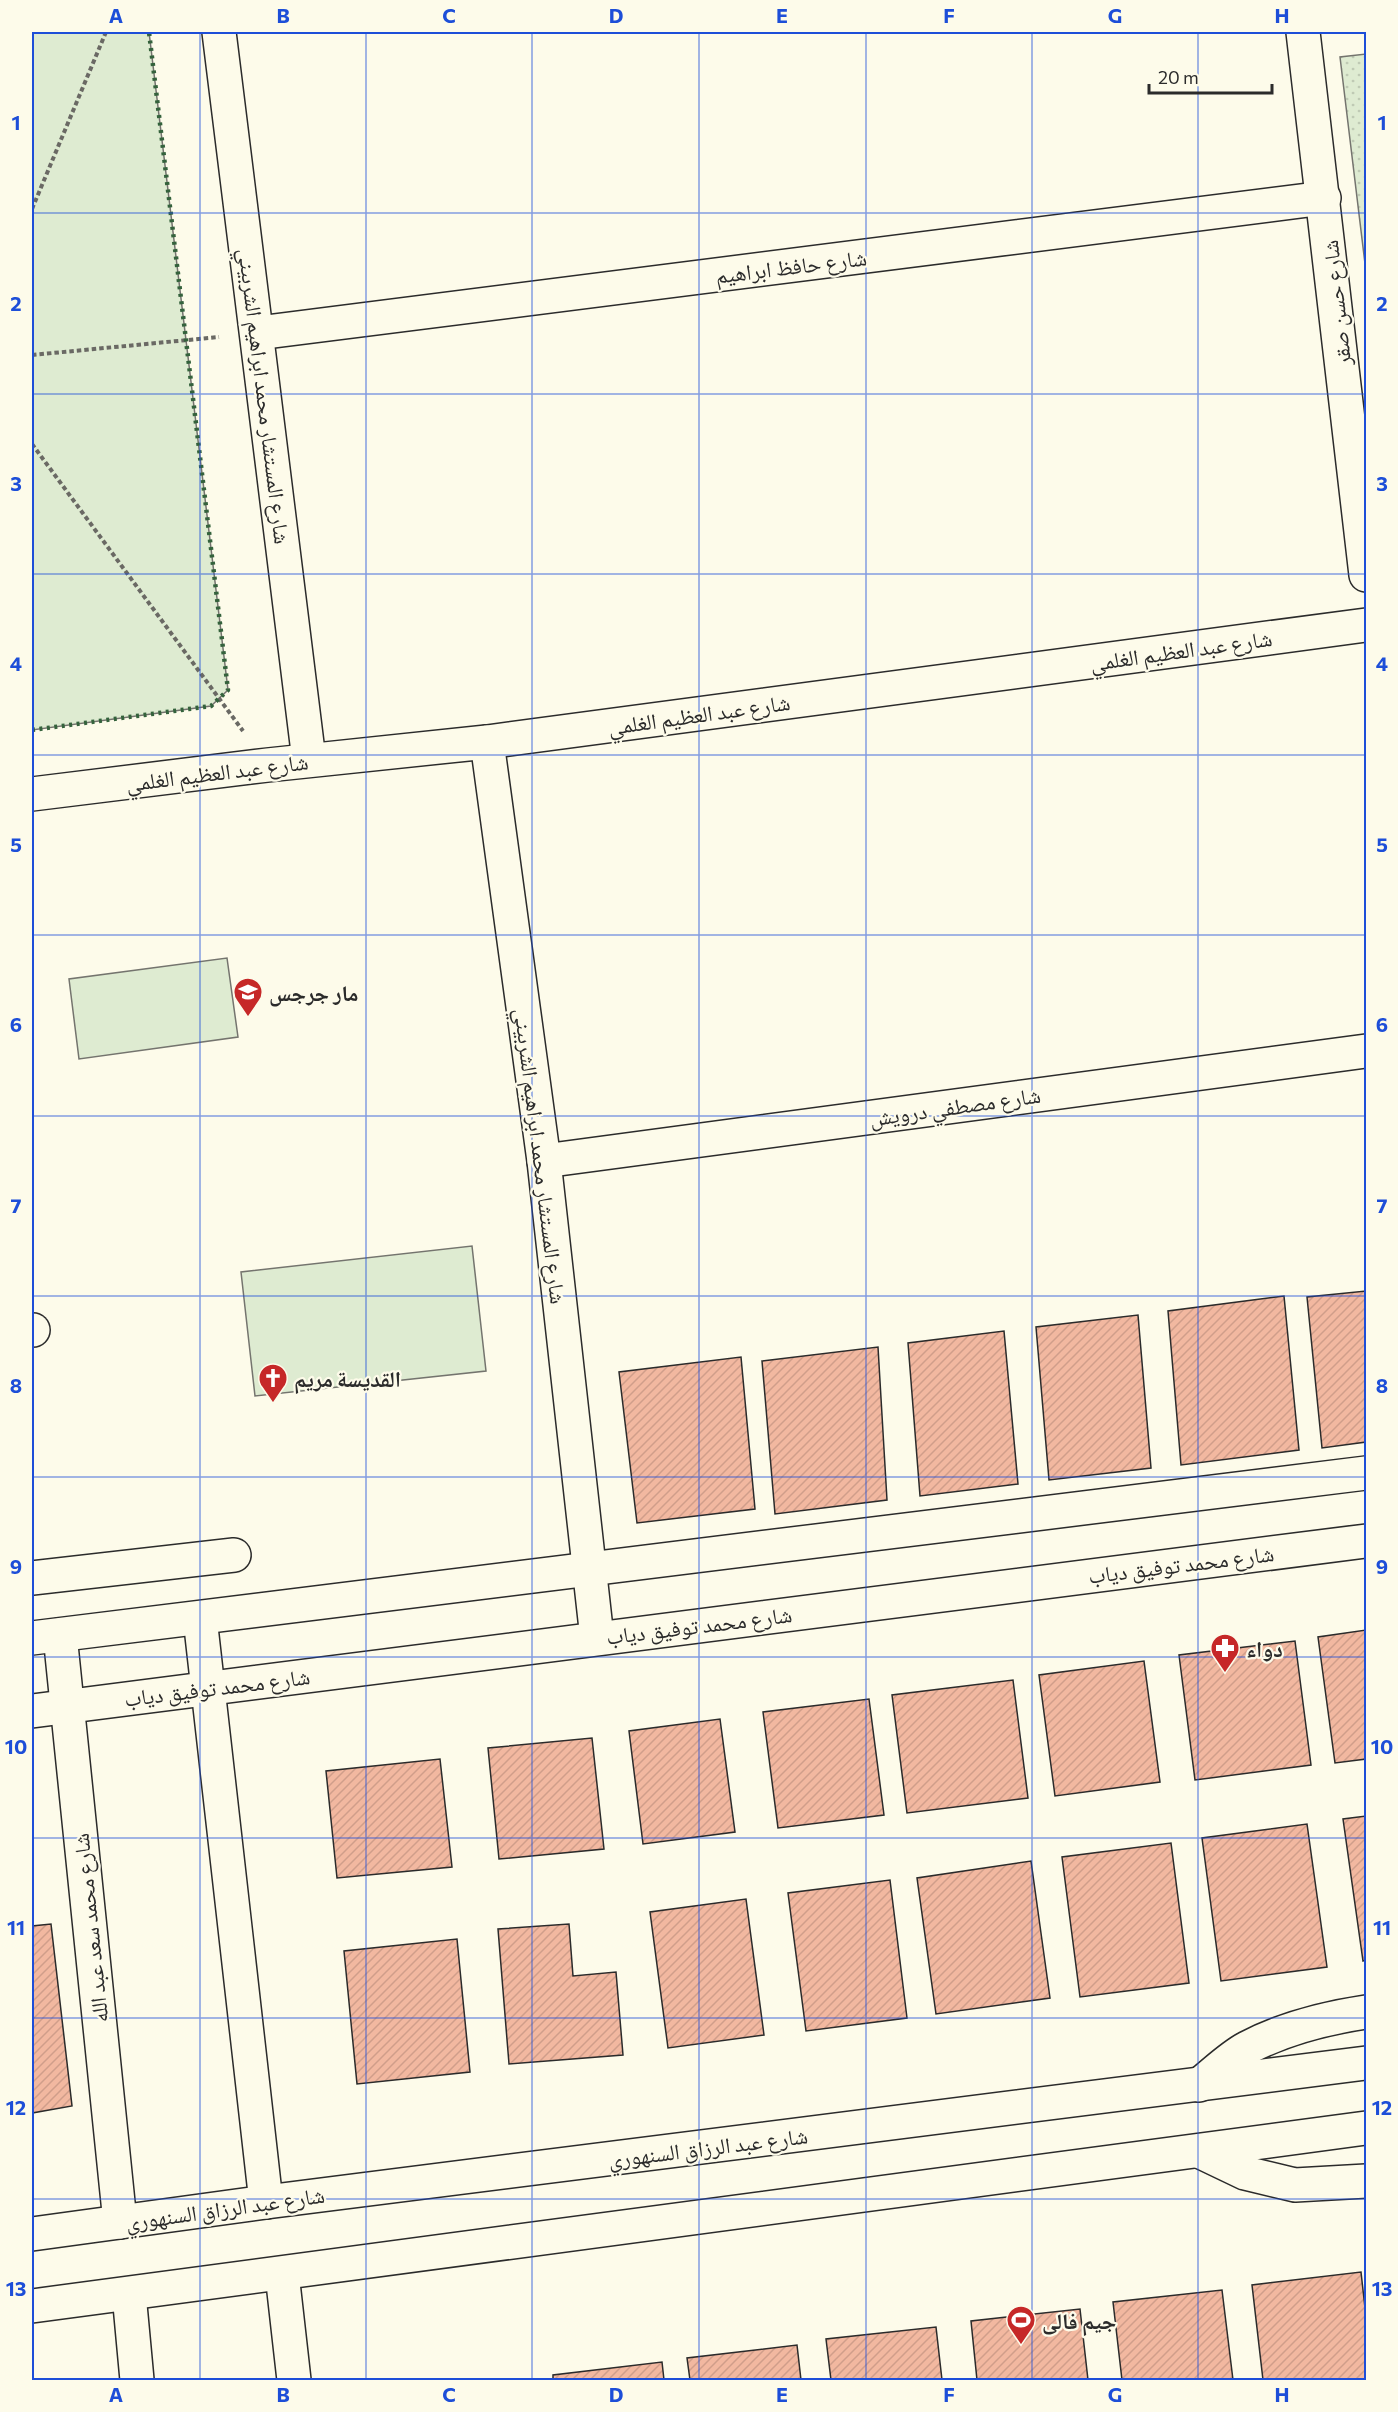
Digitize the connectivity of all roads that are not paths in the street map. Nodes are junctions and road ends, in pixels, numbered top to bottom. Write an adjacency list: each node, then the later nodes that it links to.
1 (219, 32): 4 (street, شارع المستشار محمد ابراهيم الشربيني)
2 (1303, 32): 3 (street, شارع حسن صقر)
3 (1324, 198): 4 (street, شارع حافظ ابراهيم); 5 (street, شارع حسن صقر)
4 (258, 333): 8 (street, شارع المستشار محمد ابراهيم الشربيني)
5 (1366, 575)
6 (1366, 626): 7 (street, شارع عبد العظيم الغلمي)
7 (487, 742): 8 (street, شارع عبد العظيم الغلمي); 11 (street, شارع المستشار محمد ابراهيم الشربيني)
8 (309, 760): 9 (street, شارع عبد العظيم الغلمي)
9 (32, 794)
10 (1366, 1051): 11 (street, شارع مصطفي درويش)
11 (544, 1161): 15 (street, شارع المستشار محمد ابراهيم الشربيني)
12 (1366, 1473): 15 (street)
13 (1366, 1541): 19 (street, شارع محمد توفيق دياب)
14 (234, 1555): 16 (street)
15 (589, 1571): 17 (street); 19 (street, شارع المستشار محمد ابراهيم الشربيني)
16 (32, 1578)
17 (200, 1618): 18 (street); 20 (street)
18 (46, 1636): 21 (street, شارع محمد سعد عبد الله)
19 (597, 1638): 20 (street, شارع محمد توفيق دياب)
20 (208, 1689): 21 (street, شارع محمد توفيق دياب); 29 (street)
21 (67, 1707): 22 (street, شارع محمد توفيق دياب); 30 (street, شارع محمد سعد عبد الله)
22 (32, 1712)
23 (1366, 2012): 25 (street)
24 (1366, 2063): 25 (street, شارع عبد الرزاق السنهوري)
25 (1199, 2085): 29 (street, شارع عبد الرزاق السنهوري)
26 (1366, 2128): 27 (street)
27 (1199, 2151): 28 (street); 32 (street)
28 (1366, 2181)
29 (266, 2202): 30 (street, شارع عبد الرزاق السنهوري)
30 (120, 2222): 31 (street, شارع عبد الرزاق السنهوري)
31 (32, 2234)
32 (282, 2274): 33 (street); 36 (street)
33 (129, 2294): 34 (street); 35 (street)
34 (32, 2306)
35 (137, 2380)
36 (294, 2380)

